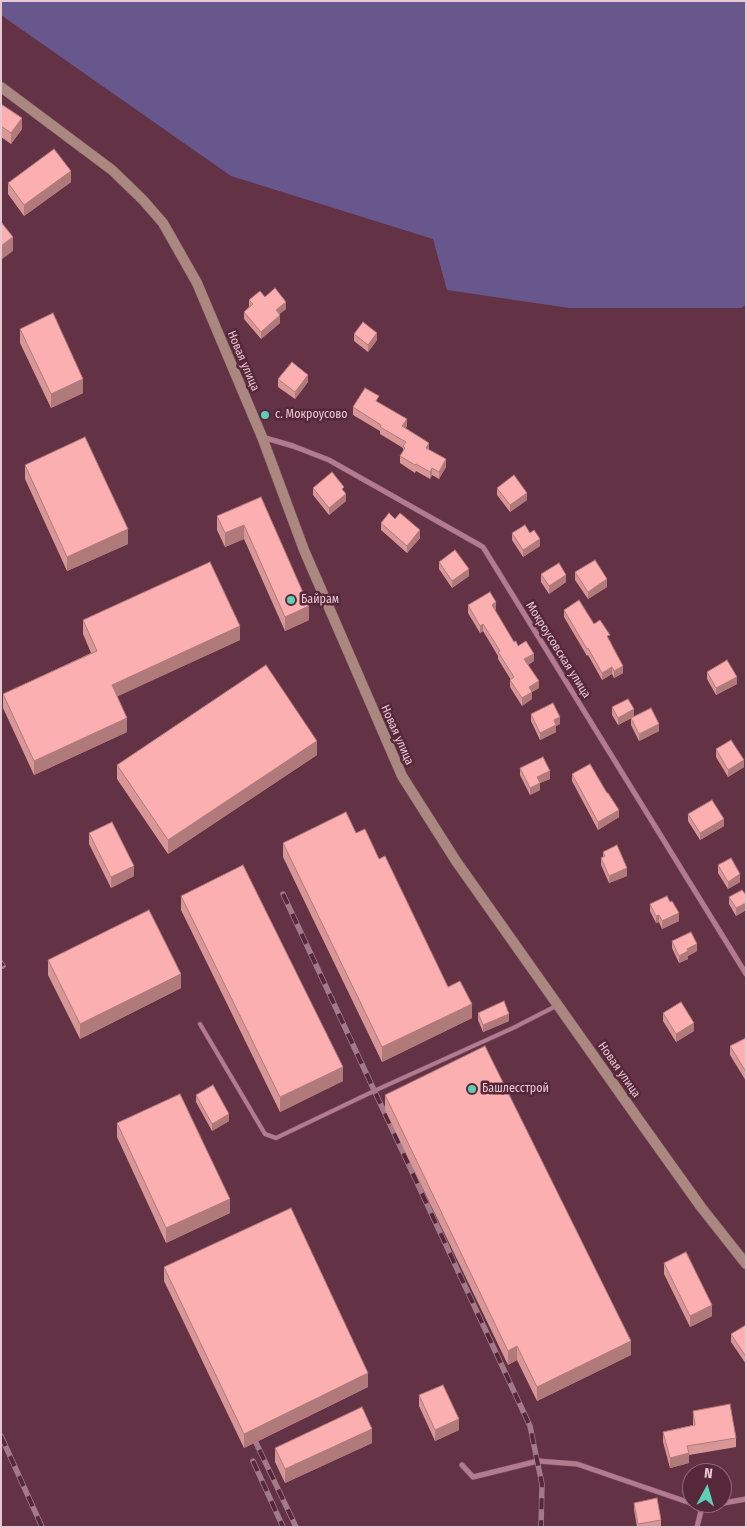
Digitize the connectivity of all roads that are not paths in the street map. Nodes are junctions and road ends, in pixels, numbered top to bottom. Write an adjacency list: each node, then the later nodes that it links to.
1 (1, 86): 2 (main road, Новая улица)
2 (262, 437): 3 (street, Мокроусовская улица); 5 (main road, Новая улица)
3 (744, 967): 4 (street, Мокроусовская улица)
4 (746, 974)
5 (558, 1005): 6 (lane); 7 (main road, Новая улица)
6 (200, 1024)
7 (746, 1264)
8 (462, 1465): 10 (street)
9 (746, 1499): 11 (street)
10 (682, 1500)
11 (732, 1502)
12 (700, 1513): 13 (street)
13 (697, 1527)

